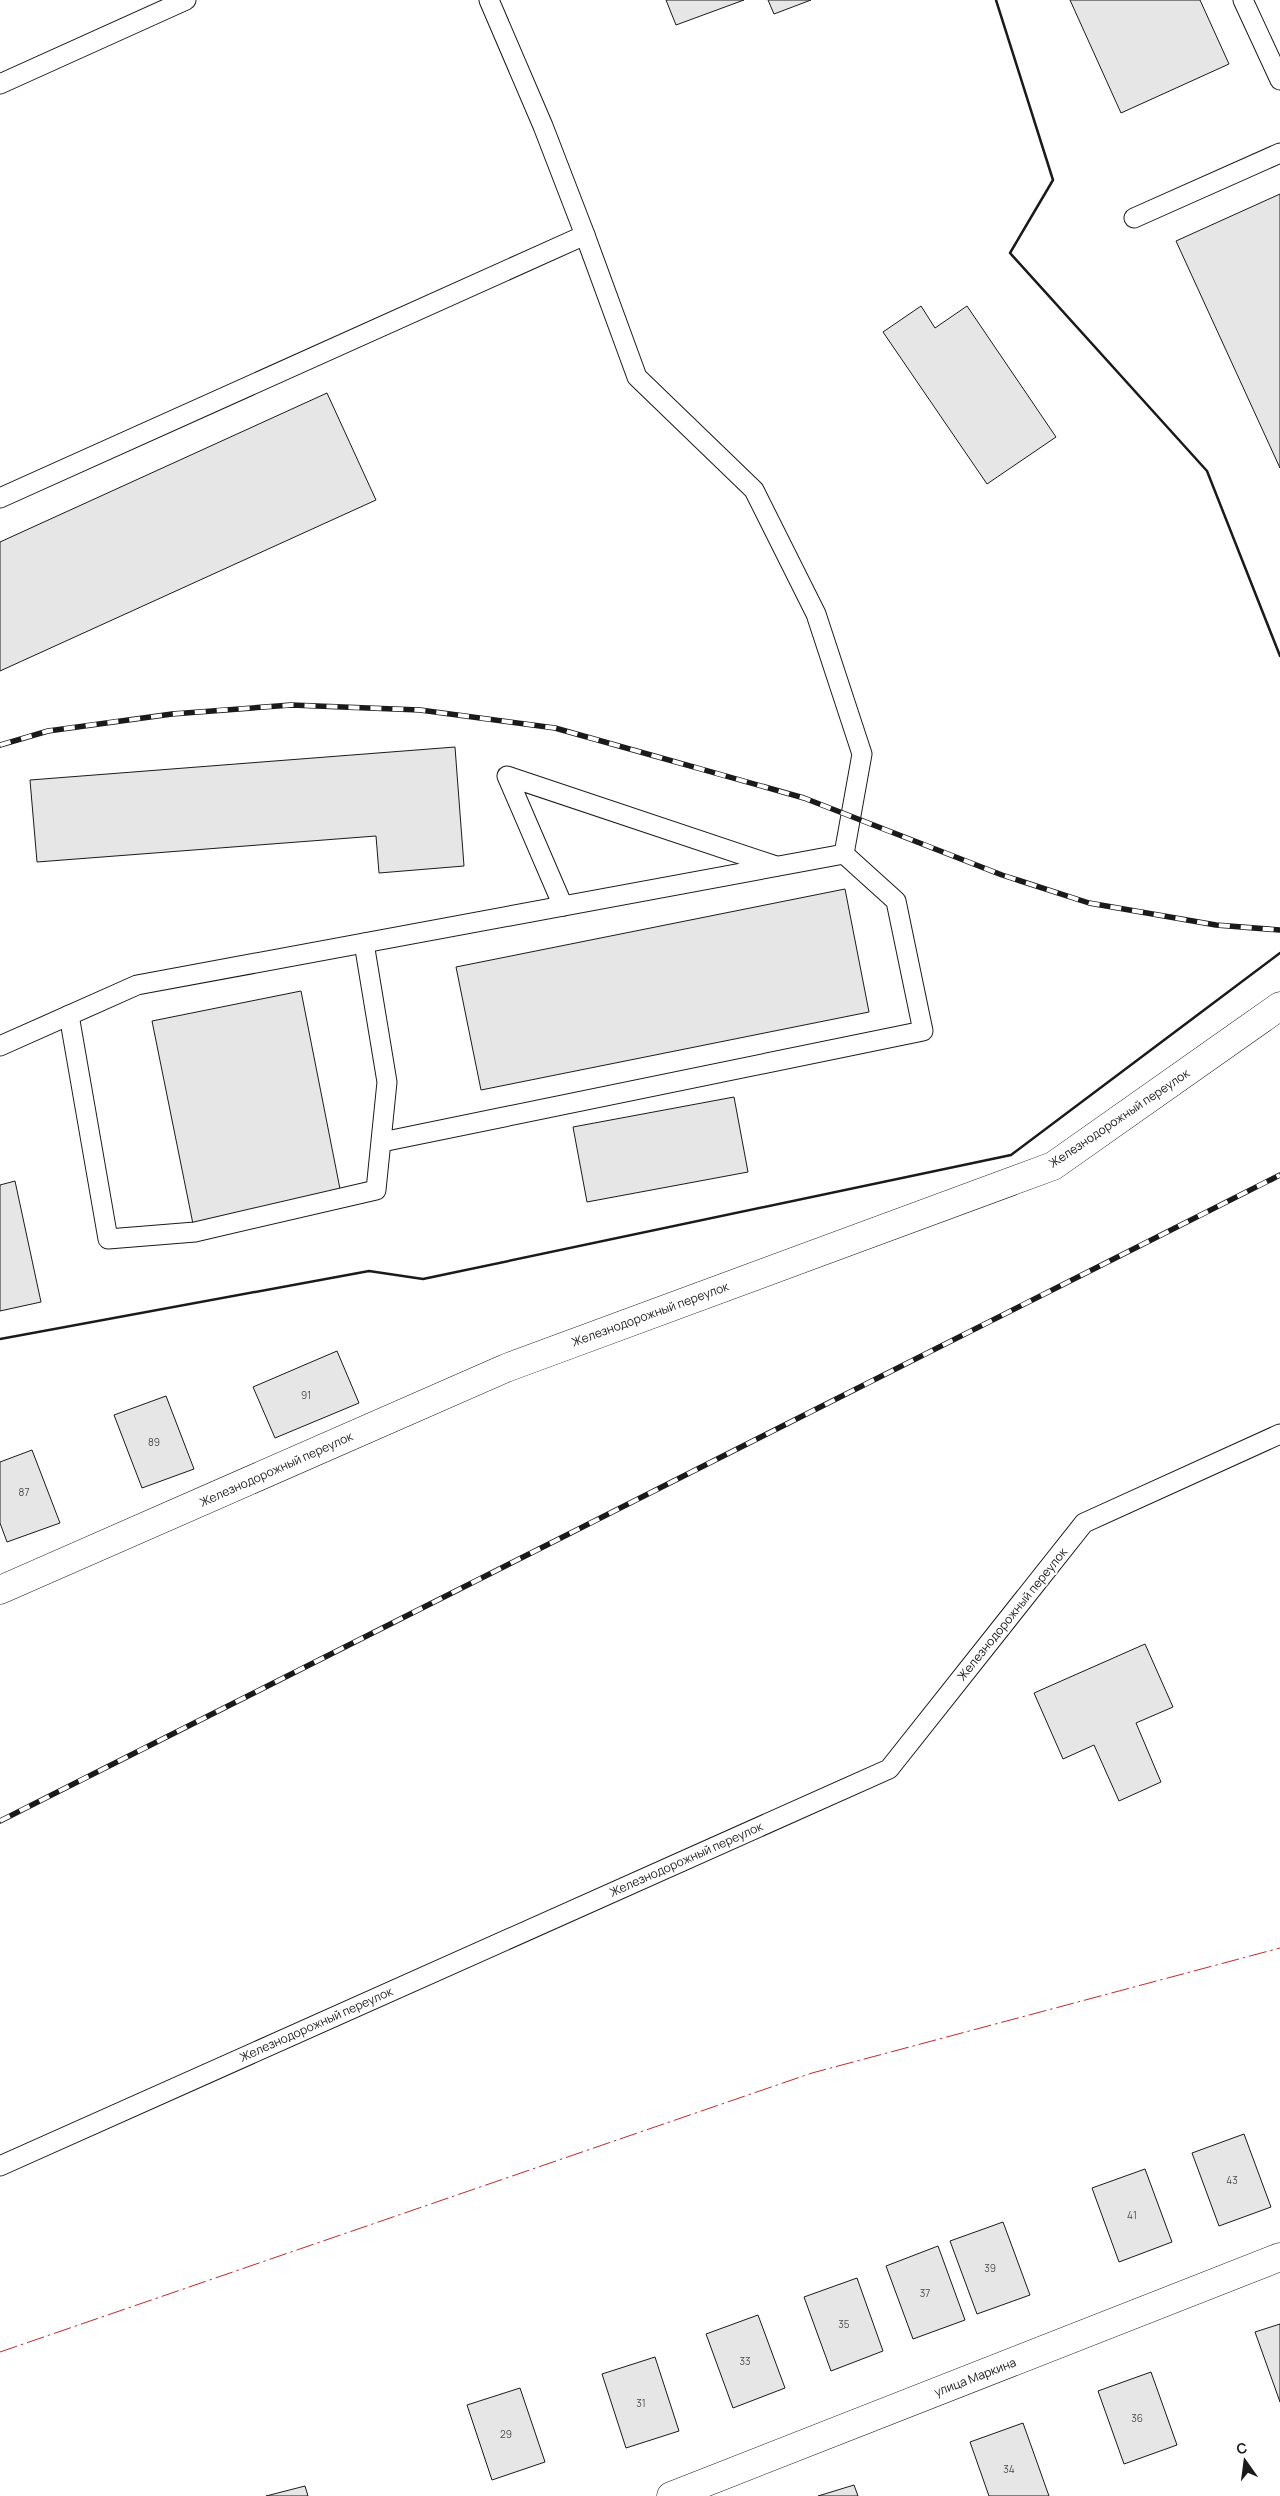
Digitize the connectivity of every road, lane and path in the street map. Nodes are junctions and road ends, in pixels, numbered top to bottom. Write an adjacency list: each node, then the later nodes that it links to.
1 (186, 0): 5 (lane)
2 (489, 0): 8 (lane)
3 (1243, 0): 4 (lane)
4 (1280, 80)
5 (0, 84)
6 (1280, 153): 7 (lane)
7 (1134, 218)
8 (585, 235): 9 (lane); 10 (lane)
9 (0, 498)
10 (844, 854): 11 (lane); 17 (lane)
11 (777, 867): 12 (lane); 12 (lane)
12 (563, 906): 13 (lane)
13 (364, 943): 15 (lane); 17 (lane)
14 (1280, 1006): 19 (street, Железнодорожный переулок)
15 (68, 1015): 16 (lane); 17 (lane)
16 (0, 1046)
17 (382, 1142)
18 (1280, 1434): 20 (lane, Железнодорожный переулок)
19 (0, 1590)
20 (0, 2166)
21 (1280, 2257): 22 (street, улица Маркина)
22 (671, 2496)

